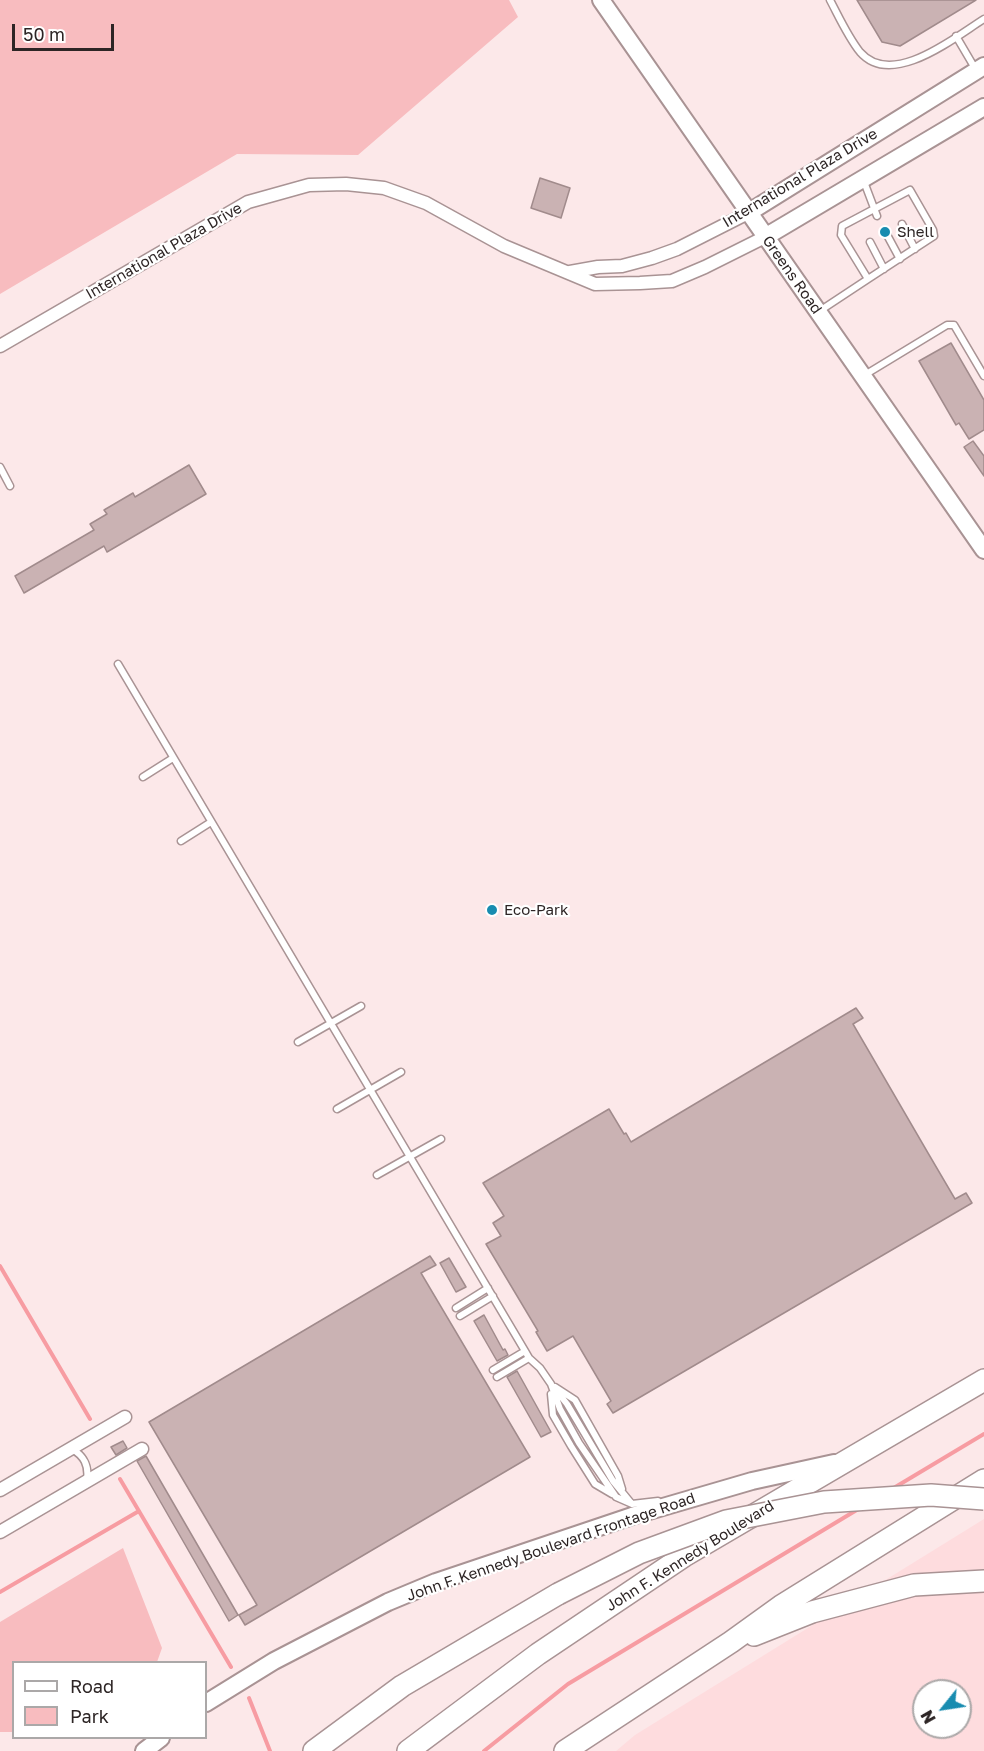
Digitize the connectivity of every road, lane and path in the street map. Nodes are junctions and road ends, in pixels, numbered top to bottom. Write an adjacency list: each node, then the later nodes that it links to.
1 (602, 0): 9 (street, Greens Road)
2 (830, 0): 4 (lane)
3 (984, 19): 4 (lane)
4 (956, 36): 5 (lane)
5 (981, 73): 9 (street, International Plaza Drive)
6 (984, 107): 7 (street, International Plaza Drive)
7 (863, 179): 8 (lane); 15 (street, International Plaza Drive)
8 (874, 209): 10 (lane); 11 (lane); 17 (lane)
9 (748, 213): 15 (street, Greens Road); 20 (street, International Plaza Drive)
10 (877, 216)
11 (857, 218): 13 (lane); 21 (lane)
12 (902, 224): 17 (lane)
13 (861, 226)
14 (886, 232): 18 (lane)
15 (765, 237): 20 (street, International Plaza Drive); 22 (street, Greens Road)
16 (870, 242): 19 (lane)
17 (915, 249): 18 (lane)
18 (900, 259): 19 (lane)
19 (884, 269): 21 (lane)
20 (570, 272): 23 (street, International Plaza Drive)
21 (868, 279): 22 (lane)
22 (818, 312): 24 (street, Greens Road)
23 (0, 346)
24 (863, 376): 25 (lane); 28 (street, Greens Road)
25 (984, 376)
26 (0, 467): 27 (lane)
27 (10, 486)
28 (984, 550)
29 (118, 664): 30 (lane)
30 (173, 758): 31 (lane); 32 (lane)
31 (143, 777)
32 (211, 822): 33 (lane); 35 (lane)
33 (181, 841)
34 (362, 1006): 35 (lane)
35 (330, 1024): 36 (lane); 38 (lane)
36 (298, 1042)
37 (401, 1072): 38 (lane)
38 (369, 1090): 39 (lane); 41 (lane)
39 (337, 1109)
40 (441, 1138): 41 (lane)
41 (409, 1156): 42 (lane); 43 (lane)
42 (376, 1175)
43 (488, 1288): 44 (lane); 45 (lane)
44 (493, 1296): 46 (lane); 47 (lane)
45 (456, 1308)
46 (460, 1316)
47 (525, 1351): 48 (lane); 49 (lane)
48 (529, 1358): 50 (lane); 52 (lane)
49 (493, 1370)
50 (497, 1377)
51 (984, 1380): 56 (highway, John F. Kennedy Boulevard)
52 (551, 1384): 62 (lane); 62 (lane)
53 (125, 1417): 54 (street)
54 (71, 1449): 57 (lane); 60 (street)
55 (142, 1449): 57 (street)
56 (847, 1461): 59 (street, John F. Kennedy Boulevard Frontage Road); 70 (highway, John F. Kennedy Boulevard)
57 (87, 1480): 63 (street)
58 (984, 1480): 65 (highway)
59 (752, 1481): 62 (lane); 66 (street, John F. Kennedy Boulevard Frontage Road)
60 (0, 1490)
61 (984, 1499): 69 (highway, bridge)
62 (632, 1504)
63 (0, 1532)
64 (984, 1581): 65 (highway)
65 (731, 1642): 71 (highway)
66 (207, 1702)
67 (159, 1739): 68 (street)
68 (144, 1751)
69 (314, 1751)
70 (408, 1751)
71 (566, 1751)

